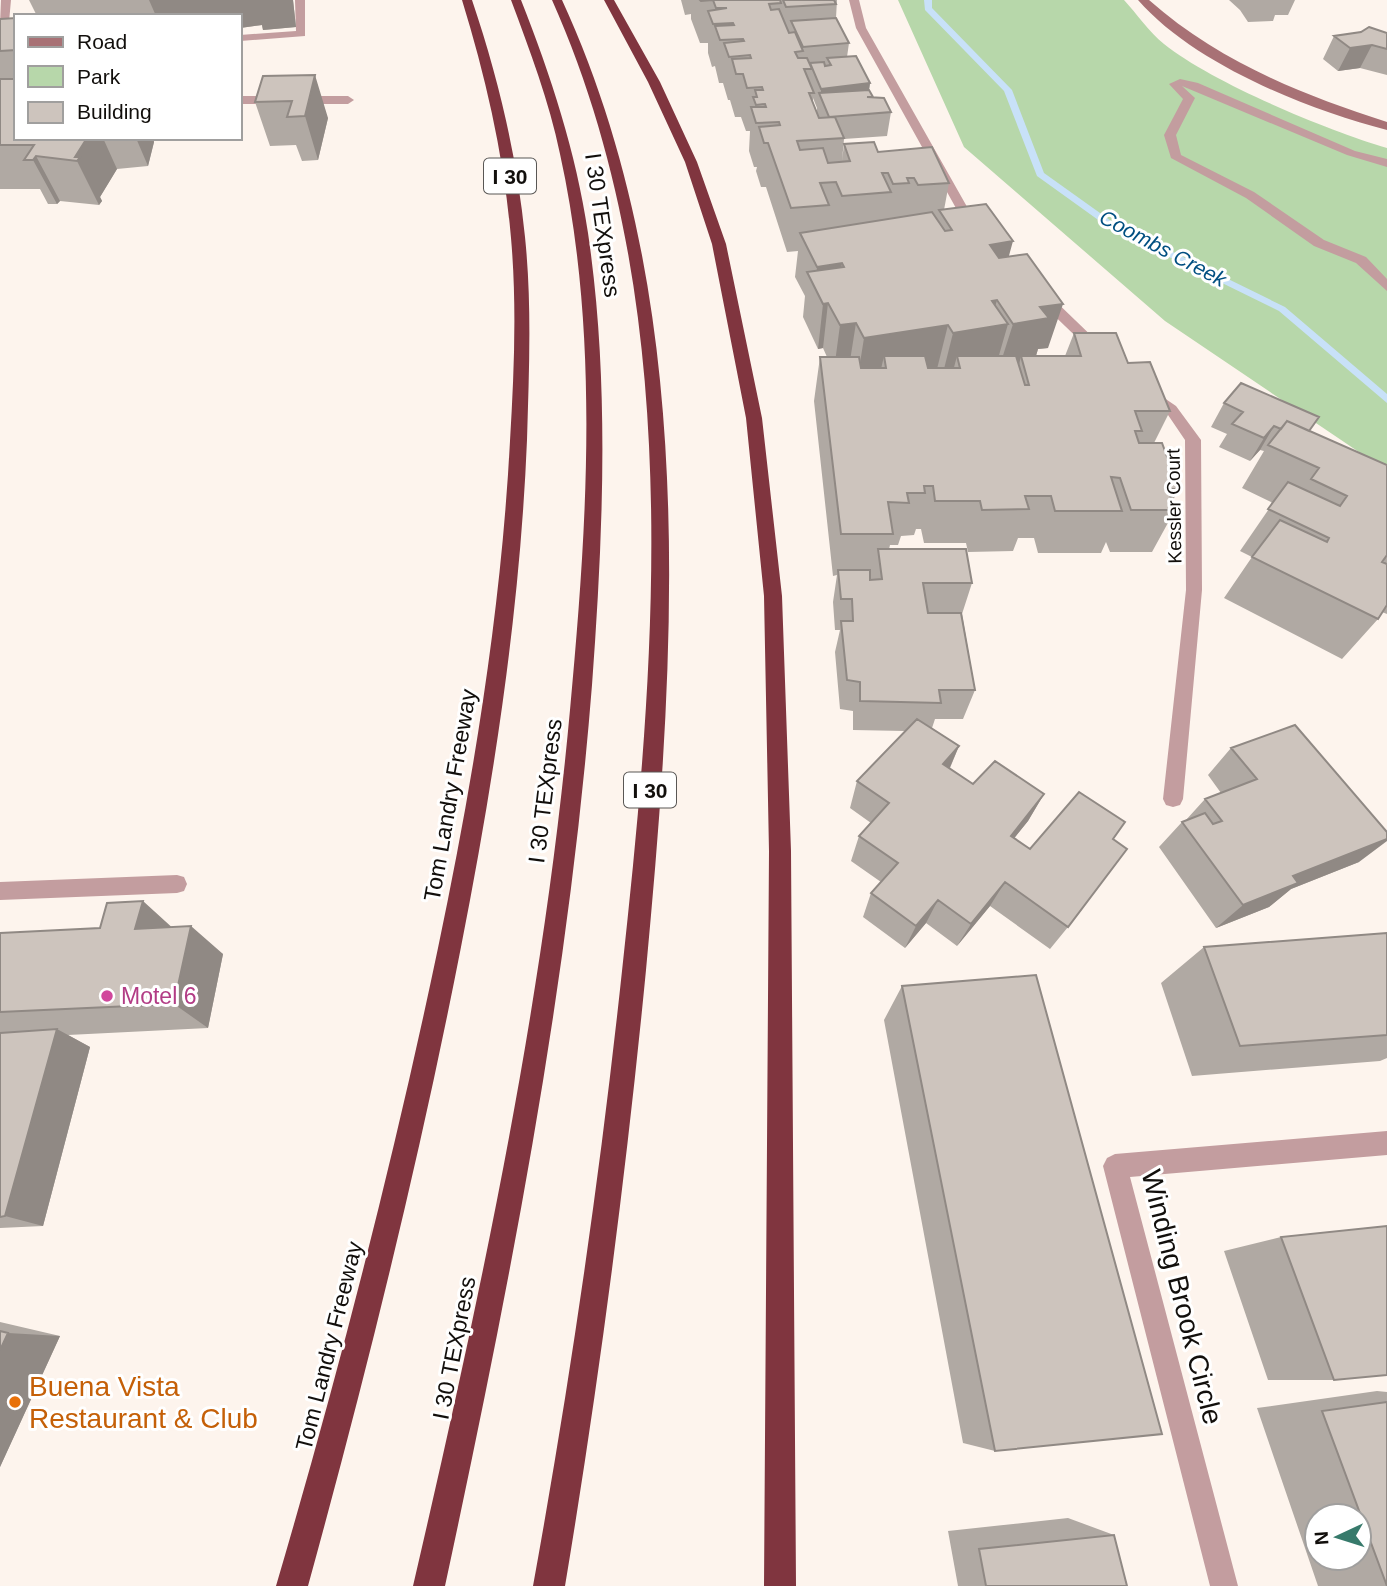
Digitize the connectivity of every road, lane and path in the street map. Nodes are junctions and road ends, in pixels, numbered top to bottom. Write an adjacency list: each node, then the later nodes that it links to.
1 (6, 0): 9 (lane)
2 (300, 0): 11 (lane)
3 (467, 0): 25 (highway, Tom Landry Freeway / I 30)
4 (516, 0): 26 (highway, I 30 TEXpress)
5 (558, 0): 27 (highway, I 30)
6 (609, 0): 28 (highway)
7 (854, 0): 16 (lane)
8 (1143, 0): 14 (street)
9 (2, 23): 10 (lane)
10 (14, 38)
11 (242, 38)
12 (242, 100): 13 (street)
13 (348, 100)
14 (1387, 126)
15 (1387, 163): 18 (lane)
16 (983, 239)
17 (1030, 284): 19 (lane)
18 (1387, 287)
19 (1106, 358)
20 (1133, 380): 21 (lane, Kessler Court)
21 (1173, 799)
22 (177, 884): 23 (lane)
23 (0, 891)
24 (1387, 1143): 29 (lane, Winding Brook Circle)
25 (292, 1586)
26 (429, 1586)
27 (548, 1586)
28 (780, 1586)
29 (1224, 1586)

